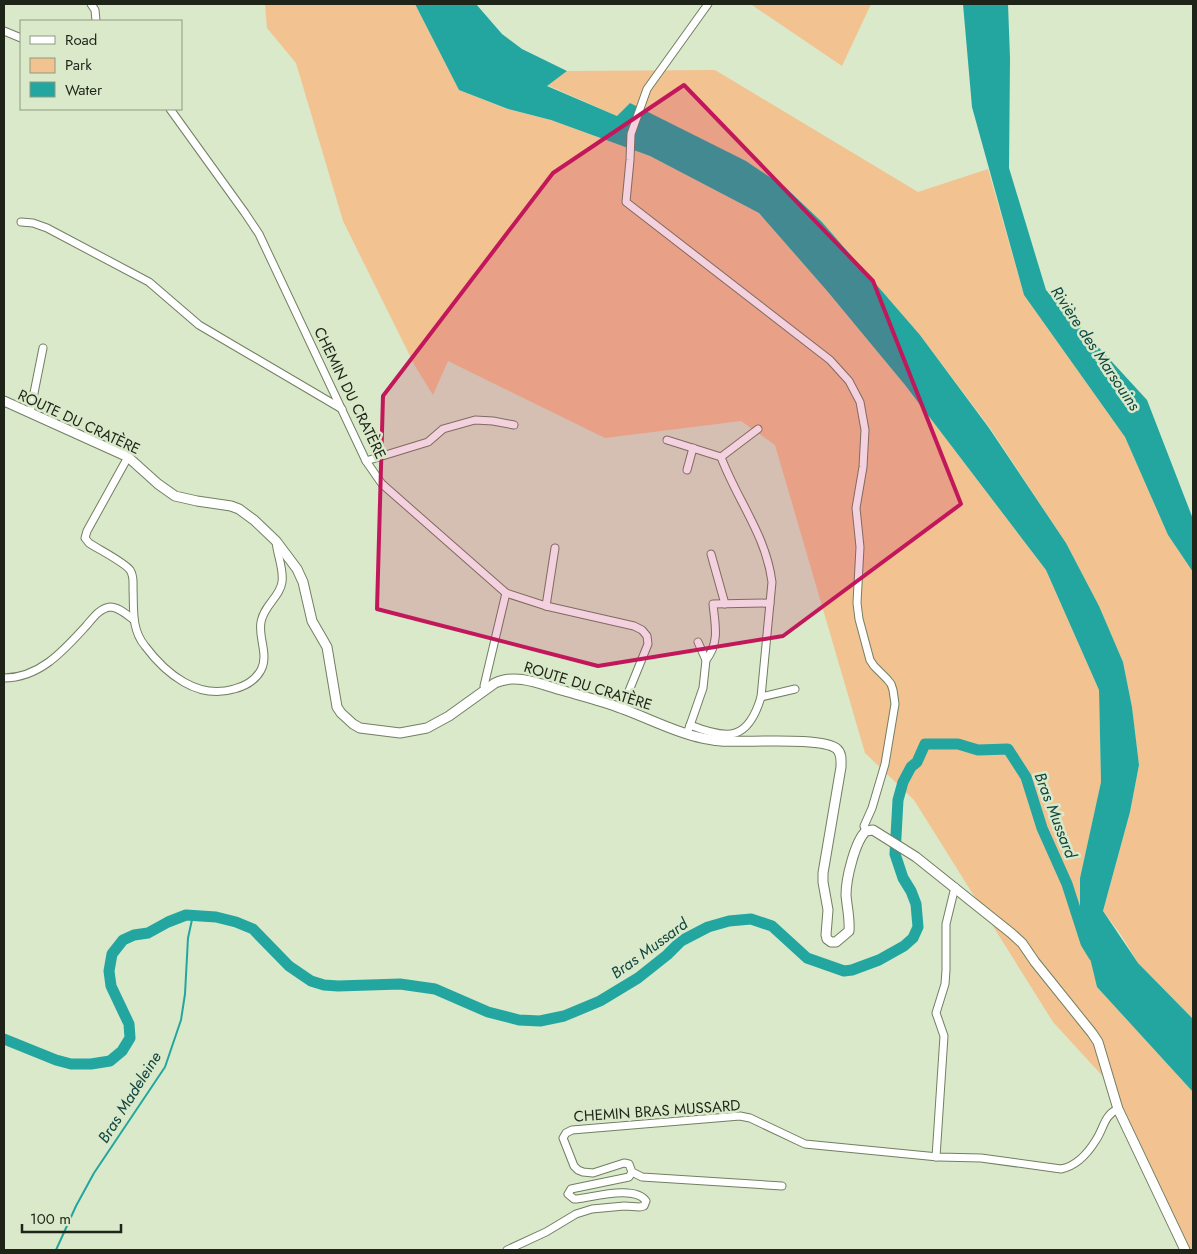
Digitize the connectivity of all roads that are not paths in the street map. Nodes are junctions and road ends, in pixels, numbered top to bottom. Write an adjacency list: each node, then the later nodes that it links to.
1 (91, 4): 3 (street)
2 (708, 4): 36 (street)
3 (96, 20)
4 (4, 31): 5 (street)
5 (20, 38)
6 (171, 110): 10 (street, CHEMIN DU CRATÈRE)
7 (21, 222): 10 (street)
8 (43, 348): 11 (street)
9 (4, 402): 11 (street, ROUTE DU CRATÈRE)
10 (342, 409): 18 (street, CHEMIN DU CRATÈRE)
11 (30, 413): 16 (street, ROUTE DU CRATÈRE)
12 (514, 425): 18 (street)
13 (758, 430): 17 (street)
14 (667, 440): 15 (street)
15 (693, 448): 17 (street); 19 (street)
16 (128, 457): 20 (street, ROUTE DU CRATÈRE); 27 (street)
17 (721, 457): 24 (street)
18 (366, 461): 23 (street, CHEMIN DU CRATÈRE)
19 (687, 470)
20 (276, 541): 27 (street); 31 (street, ROUTE DU CRATÈRE)
21 (555, 548): 26 (street)
22 (711, 554): 25 (street)
23 (506, 593): 26 (street, CHEMIN DU CRATÈRE); 31 (street)
24 (770, 603): 25 (street); 33 (street)
25 (724, 604): 29 (street)
26 (546, 606): 34 (street, CHEMIN DU CRATÈRE)
27 (134, 620): 30 (street)
28 (698, 642): 29 (street)
29 (706, 660): 35 (street)
30 (4, 678)
31 (486, 689): 34 (street, ROUTE DU CRATÈRE)
32 (795, 689): 33 (street)
33 (761, 697): 35 (street)
34 (622, 708): 35 (street, ROUTE DU CRATÈRE)
35 (689, 729): 36 (street, ROUTE DU CRATÈRE)
36 (866, 831): 37 (street)
37 (955, 887): 38 (street); 39 (street)
38 (1118, 1109): 39 (street, CHEMIN BRAS MUSSARD); 43 (street)
39 (936, 1157): 40 (street, CHEMIN BRAS MUSSARD)
40 (632, 1172): 41 (street, CHEMIN BRAS MUSSARD); 42 (street)
41 (782, 1186)
42 (507, 1250)
43 (1184, 1250)

